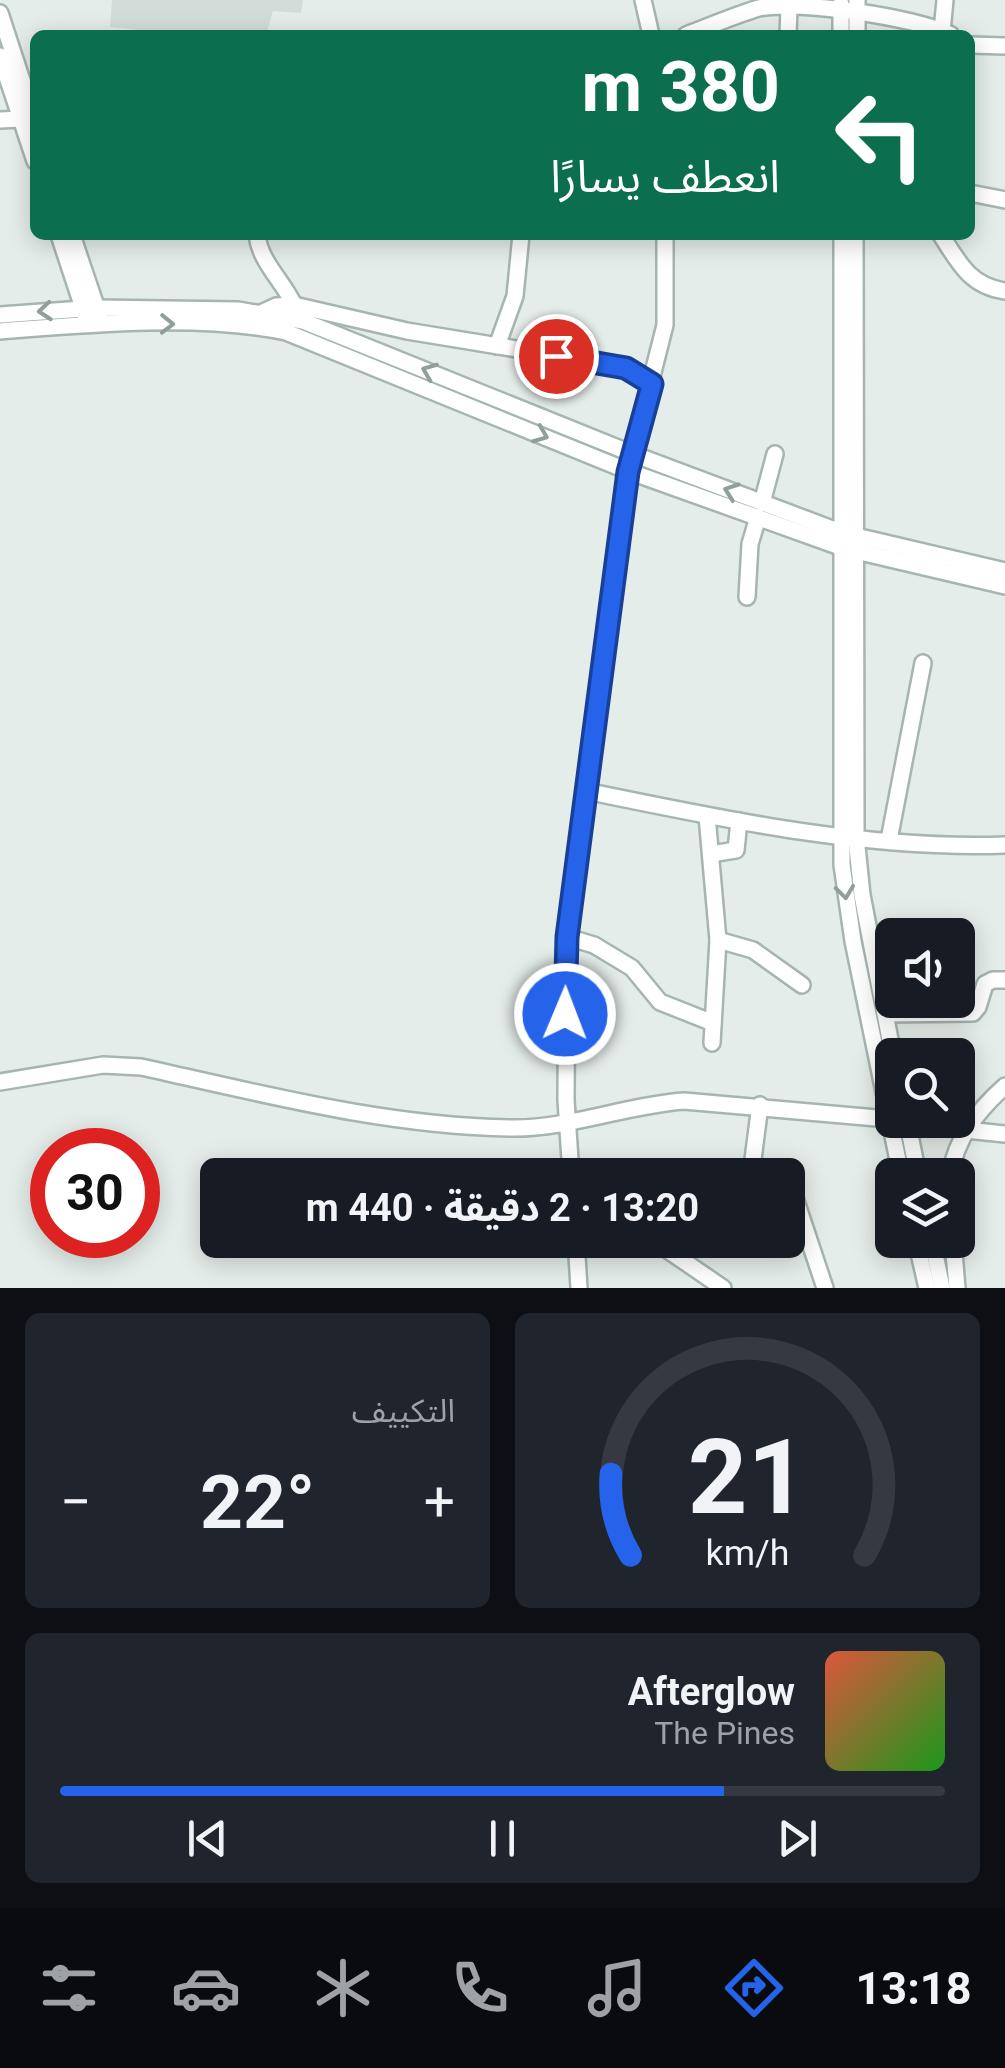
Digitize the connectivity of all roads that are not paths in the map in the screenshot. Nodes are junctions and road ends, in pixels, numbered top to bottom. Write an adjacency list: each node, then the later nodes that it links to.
1 (643, 0): 7 (street)
2 (945, 0): 13 (street)
3 (764, 4): 5 (street); 8 (street)
4 (849, 5): 5 (street); 10 (street); 11 (street); 12 (street)
5 (789, 7): 9 (street)
6 (0, 12): 18 (street)
7 (651, 30)
8 (699, 30)
9 (788, 30)
10 (842, 30)
11 (856, 30)
12 (936, 30)
13 (946, 30)
14 (975, 45): 15 (street)
15 (1005, 46)
16 (0, 56): 18 (street)
17 (0, 120): 18 (street)
18 (28, 120)
19 (975, 193): 20 (street)
20 (1005, 200)
21 (61, 240): 33 (street)
22 (73, 240): 33 (street)
23 (258, 240): 30 (street)
24 (522, 240): 35 (street)
25 (668, 240): 36 (street)
26 (842, 240): 41 (street)
27 (855, 240): 41 (street)
28 (944, 240): 29 (street)
29 (1005, 291)
30 (294, 305): 31 (street); 35 (street)
31 (263, 312): 33 (street); 37 (street, one-way to 31)
32 (0, 315): 33 (street, one-way to 32)
33 (92, 315): 34 (street); 39 (street, one-way to 39)
34 (0, 332)
35 (497, 346): 36 (street)
36 (652, 384): 37 (street)
37 (633, 454): 39 (street); 40 (street, one-way to 37)
38 (774, 454): 40 (street)
39 (628, 472): 40 (street); 46 (street)
40 (760, 510): 41 (street); 44 (street)
41 (849, 542): 42 (street); 43 (street); 49 (street)
42 (1005, 571)
43 (1005, 586)
44 (746, 597)
45 (923, 663): 50 (street)
46 (586, 791): 47 (street); 53 (street)
47 (707, 816): 48 (street); 52 (street)
48 (738, 821): 49 (street); 52 (street)
49 (849, 836): 50 (street); 55 (street); 61 (street, one-way to 61)
50 (889, 840): 51 (street)
51 (1005, 845)
52 (711, 854): 54 (street)
53 (567, 937): 59 (street); 67 (street)
54 (718, 940): 57 (street); 59 (street)
55 (875, 962)
56 (1005, 980): 58 (street)
57 (802, 985)
58 (975, 1011)
59 (712, 1022): 60 (street)
60 (712, 1043)
61 (875, 1053)
62 (0, 1082): 67 (street)
63 (1005, 1086): 66 (street)
64 (760, 1105): 65 (street); 67 (street); 71 (street)
65 (875, 1118)
66 (975, 1118)
67 (568, 1120): 70 (street)
68 (975, 1131): 69 (street)
69 (1005, 1134)
70 (570, 1158)
71 (753, 1158)
72 (805, 1228): 80 (street)
73 (577, 1258): 78 (street)
74 (682, 1258): 79 (street)
75 (920, 1258): 81 (street)
76 (936, 1258): 82 (street)
77 (955, 1258): 83 (street)
78 (579, 1288)
79 (723, 1288)
80 (825, 1288)
81 (926, 1288)
82 (942, 1288)
83 (957, 1288)

